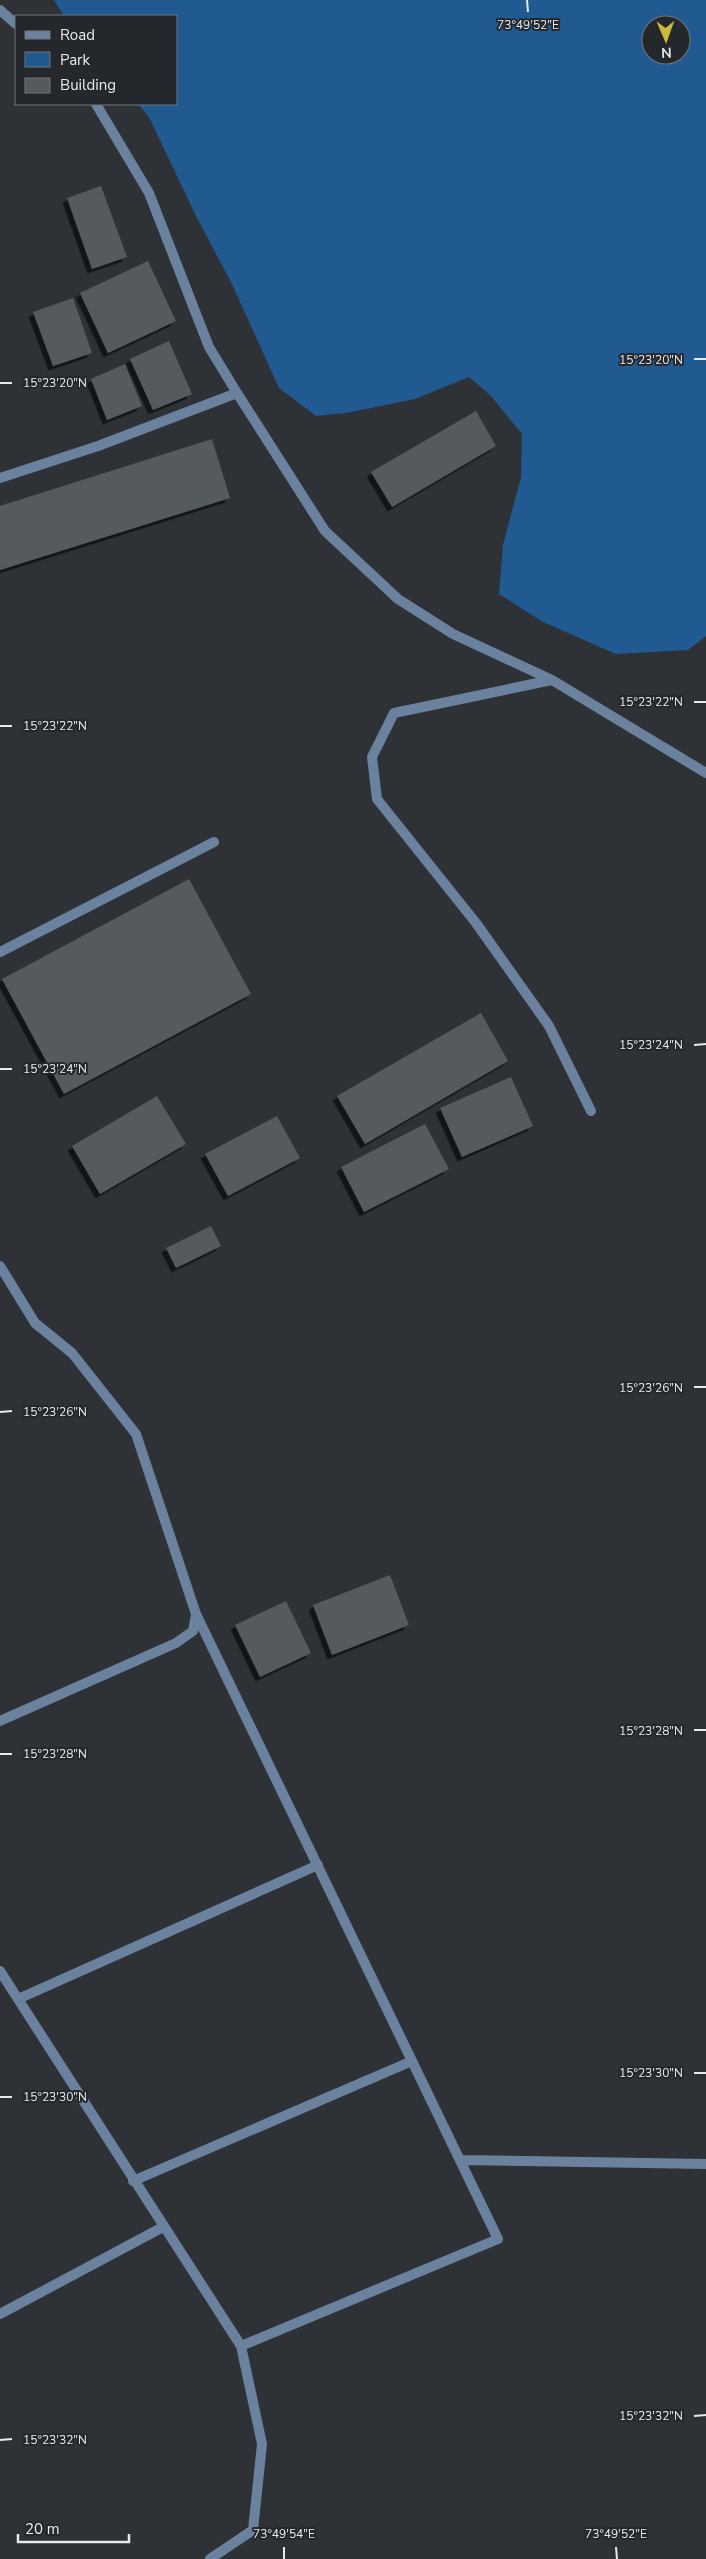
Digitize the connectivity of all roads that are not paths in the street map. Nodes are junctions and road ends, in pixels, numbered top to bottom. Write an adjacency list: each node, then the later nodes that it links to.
1 (0, 10): 2 (street)
2 (15, 23)
3 (97, 105): 4 (street)
4 (238, 393): 5 (street); 6 (street)
5 (0, 478)
6 (552, 680): 7 (street); 10 (street)
7 (706, 773)
8 (214, 842): 9 (street)
9 (0, 952)
10 (591, 1111)
11 (0, 1266): 12 (street)
12 (196, 1614): 13 (street); 14 (street)
13 (0, 1721)
14 (318, 1865): 16 (street); 17 (street)
15 (0, 1971): 16 (street)
16 (18, 1999): 20 (street)
17 (412, 2061): 18 (street); 20 (street)
18 (460, 2160): 19 (street); 23 (street)
19 (706, 2164)
20 (133, 2181): 21 (street)
21 (163, 2227): 22 (street); 23 (street)
22 (0, 2314)
23 (241, 2346): 24 (street)
24 (210, 2559)

